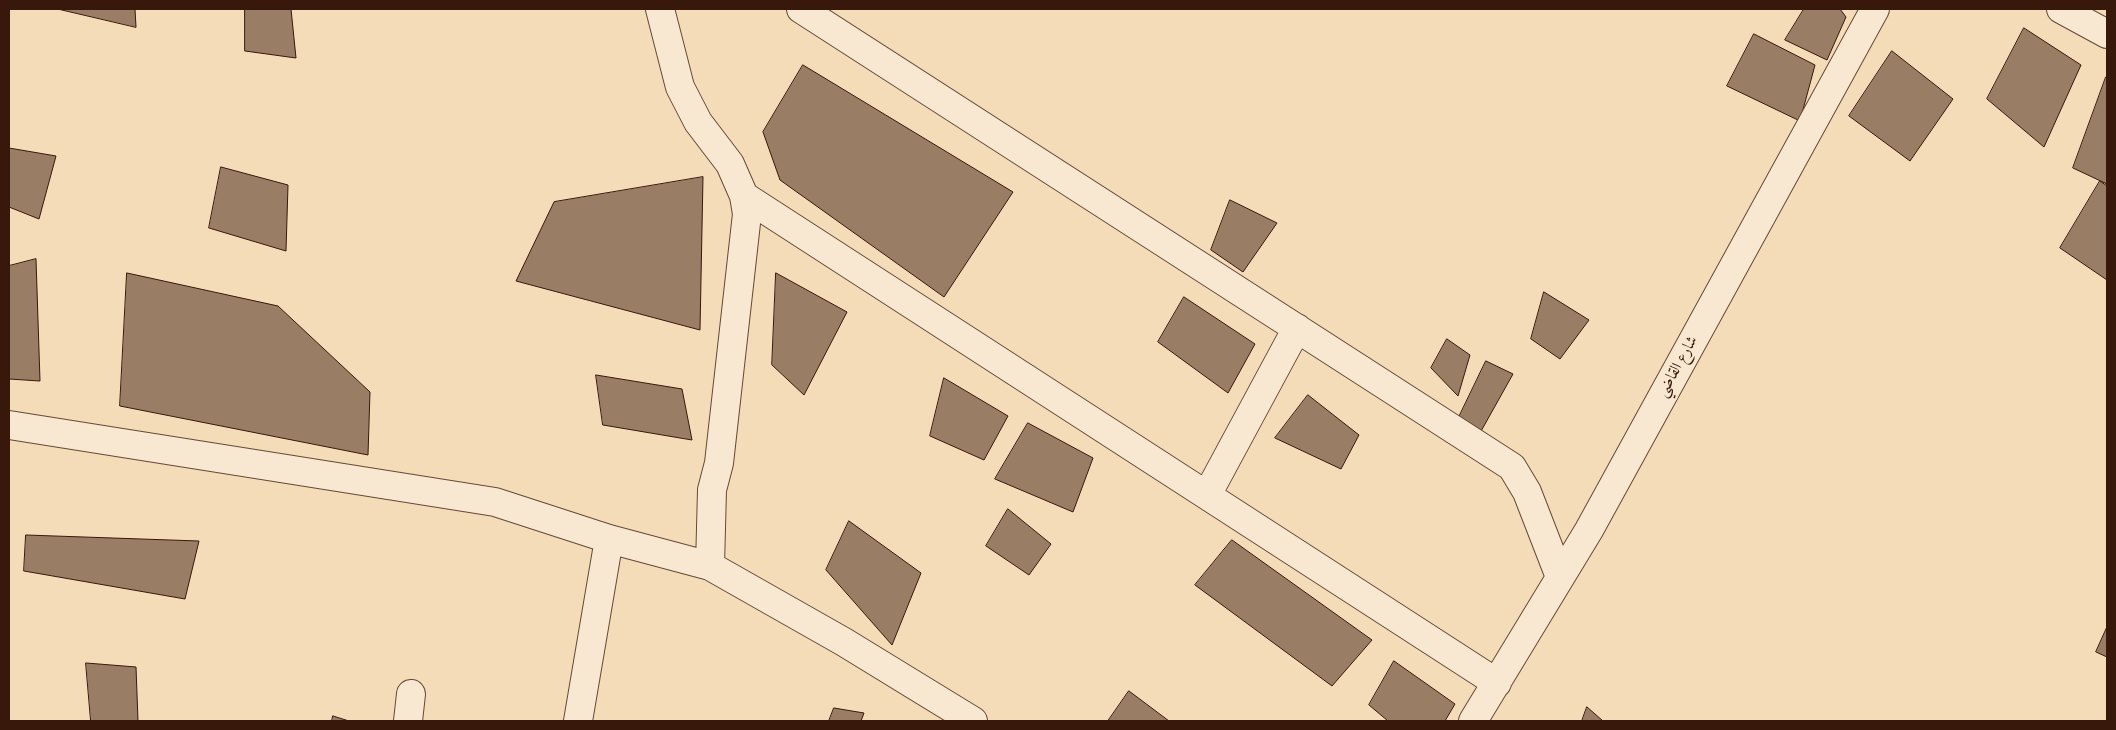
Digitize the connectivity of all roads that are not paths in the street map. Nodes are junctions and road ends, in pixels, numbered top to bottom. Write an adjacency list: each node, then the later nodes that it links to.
1 (660, 9): 6 (street)
2 (801, 9): 7 (street)
3 (1875, 9): 12 (street, شارع القاضي)
4 (2061, 9): 5 (street)
5 (2107, 34)
6 (744, 196): 9 (street); 11 (street)
7 (1297, 328): 9 (street); 12 (street)
8 (9, 425): 10 (street)
9 (1207, 495): 13 (street)
10 (609, 539): 11 (street); 16 (street)
11 (710, 566): 17 (street)
12 (1560, 577): 13 (street, شارع القاضي)
13 (1497, 682): 18 (street, شارع القاضي)
14 (411, 694): 15 (street)
15 (408, 721)
16 (578, 721)
17 (973, 721)
18 (1473, 721)

